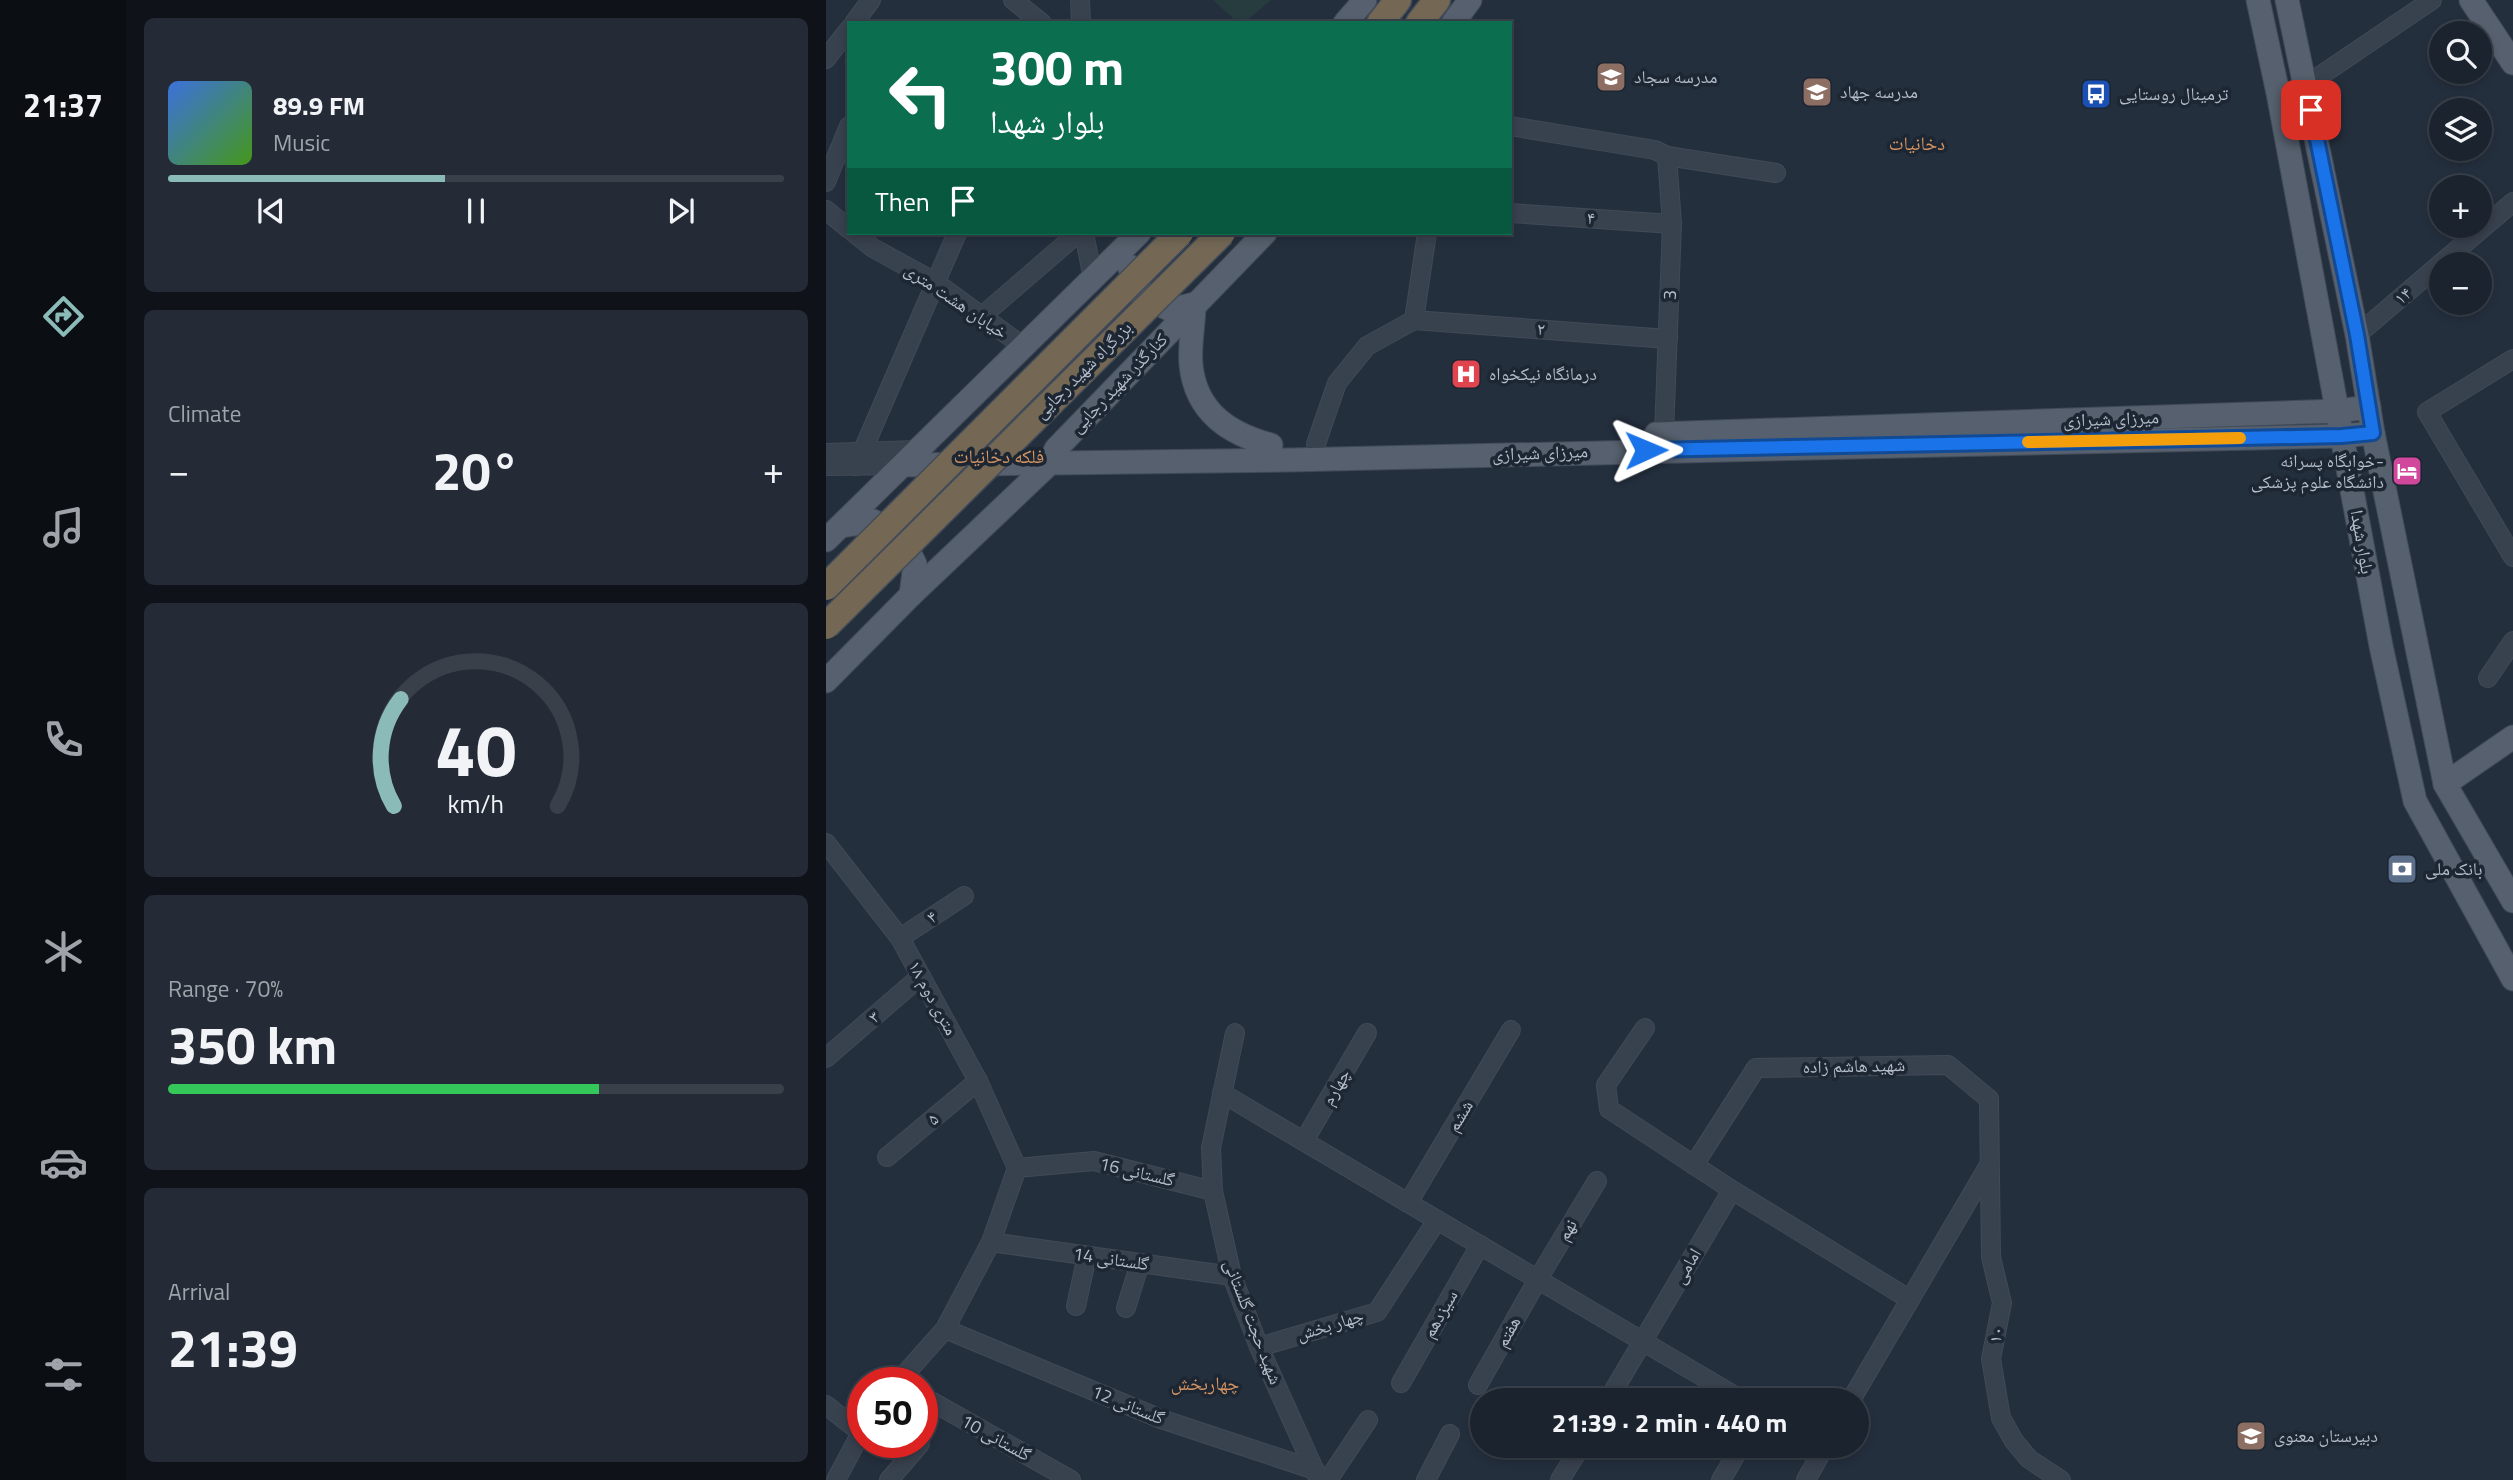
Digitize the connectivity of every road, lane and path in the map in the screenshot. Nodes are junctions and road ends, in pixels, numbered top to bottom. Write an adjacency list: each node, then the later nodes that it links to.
1 (871, 0): 12 (street)
2 (1013, 0): 13 (street)
3 (1080, 0): 14 (street)
4 (1365, 0): 15 (main road)
5 (1398, 0): 16 (highway)
6 (1437, 0): 17 (highway)
7 (1470, 0): 18 (main road)
8 (2258, 0): 52 (main road, بلوار شهدا)
9 (2287, 0): 22 (main road, بلوار شهدا)
10 (2432, 0): 22 (street)
11 (2471, 0): 21 (main road)
12 (855, 21)
13 (1039, 21)
14 (1081, 21)
15 (1347, 21)
16 (1382, 21)
17 (1421, 21)
18 (1454, 21)
19 (847, 32): 20 (street)
20 (826, 59)
21 (2513, 63)
22 (2305, 86): 47 (main road, بلوار شهدا)
23 (1512, 127): 25 (street)
24 (847, 131): 27 (street)
25 (1667, 156): 26 (street); 31 (street, 3)
26 (1776, 173)
27 (826, 182)
28 (2513, 202): 47 (street, ۱۴)
29 (826, 210): 32 (street)
30 (1512, 213): 31 (street, ۴)
31 (1672, 224): 48 (street, 3)
32 (847, 227)
33 (857, 235): 43 (street, خیابان هشت متری)
34 (956, 235): 43 (street)
35 (1077, 235): 45 (street)
36 (1084, 235): 42 (street)
37 (1137, 235): 42 (main road); 44 (main road)
38 (1178, 235): 65 (highway, بزرگراه شهید رجایی, bridge)
39 (1220, 235): 67 (highway, بزرگراه شهید رجایی, bridge)
40 (1263, 235): 44 (main road, کنارگذر شهید رجایی)
41 (1427, 235): 46 (street)
42 (1093, 279): 49 (main road)
43 (935, 282): 45 (street, خیابان هشت متری); 60 (street)
44 (1194, 304): 57 (main road); 59 (main road, کنارگذر شهید رجایی)
45 (982, 316): 49 (street, خیابان هشت متری)
46 (1414, 320): 48 (street, ۲); 56 (street)
47 (2357, 335): 51 (main road, بلوار شهدا)
48 (1668, 339): 54 (street, 3)
49 (1024, 347): 61 (main road)
50 (2513, 359): 64 (street)
51 (2370, 407): 52 (main road, میرزای شیرازی); 53 (main road, بلوار شهدا)
52 (2338, 411): 54 (main road, میرزای شیرازی); 55 (main road, بلوار شهدا)
53 (2373, 433): 55 (main road, میرزای شیرازی); 68 (main road, بلوار شهدا)
54 (1664, 434): 56 (main road, میرزای شیرازی)
55 (2342, 436): 59 (main road, میرزای شیرازی); 70 (main road, بلوار شهدا)
56 (1316, 444): 57 (main road, میرزای شیرازی)
57 (1271, 445): 59 (main road, میرزای شیرازی)
58 (826, 453): 60 (street)
59 (1052, 456): 61 (main road, میرزای شیرازی); 66 (main road, کنارگذر شهید رجایی)
60 (860, 458): 61 (street); 62 (street)
61 (911, 458): 63 (main road)
62 (826, 466)
63 (834, 533): 66 (main road)
64 (2513, 556)
65 (826, 587)
66 (911, 595): 72 (main road, کنارگذر شهید رجایی)
67 (826, 626)
68 (2416, 636): 70 (main road); 74 (main road, بلوار شهدا)
69 (2513, 641): 71 (street)
70 (2381, 646): 80 (main road, بلوار شهدا)
71 (2488, 678)
72 (826, 681)
73 (2513, 737): 74 (main road)
74 (2445, 784): 77 (main road, بلوار شهدا)
75 (826, 843): 78 (street, ۱۸ متری دوم)
76 (964, 896): 78 (street, ۴)
77 (2513, 901)
78 (900, 939): 79 (street, ۱۸ متری دوم)
79 (921, 976): 85 (street, ۳); 86 (street, ۱۸ متری دوم)
80 (2513, 979)
81 (1645, 1028): 90 (street)
82 (1511, 1030): 96 (street, ششم)
83 (1235, 1033): 87 (street, شهید حجت گلستانی)
84 (1367, 1033): 88 (street, چهارم)
85 (826, 1058)
86 (978, 1081): 89 (street, ۵); 92 (street, ۱۸ متری دوم)
87 (1222, 1093): 88 (street); 95 (street, شهید حجت گلستانی)
88 (1304, 1141): 96 (street)
89 (887, 1157)
90 (1694, 1165): 91 (street, شهید هاشم زاده); 94 (street)
91 (1989, 1165): 104 (street); 134 (street, ۱۰)
92 (1017, 1168): 95 (street, گلستانی 16); 98 (street)
93 (1597, 1181): 103 (street, نهم)
94 (1732, 1190): 104 (street); 108 (street, امامی)
95 (1213, 1191): 102 (street, شهید حجت گلستانی)
96 (1408, 1203): 97 (street)
97 (1437, 1220): 99 (street); 109 (street, چهار بخش)
98 (991, 1242): 100 (street, گلستانی 14); 107 (street)
99 (1480, 1245): 103 (street); 111 (street, سیزدهم)
100 (1087, 1256): 101 (street, گلستانی 14); 105 (street)
101 (1140, 1264): 102 (street, گلستانی 14); 106 (street)
102 (1231, 1276): 109 (street, شهید حجت گلستانی)
103 (1538, 1279): 108 (street); 112 (street, هفتم)
104 (1909, 1299): 115 (street)
105 (1076, 1306)
106 (1126, 1308)
107 (945, 1329): 110 (street); 126 (street, گلستانی 12)
108 (1643, 1341): 113 (street, امامی); 114 (street)
109 (1259, 1347): 126 (street, شهید حجت گلستانی)
110 (911, 1367)
111 (1401, 1383)
112 (1478, 1385)
113 (1615, 1388)
114 (1722, 1388)
115 (1858, 1388)
116 (826, 1405): 119 (street)
117 (938, 1405): 129 (street, گلستانی 10)
118 (1368, 1420): 126 (street)
119 (847, 1421)
120 (1450, 1434): 130 (street)
121 (850, 1458): 127 (street)
122 (908, 1458): 128 (street)
123 (1574, 1458): 131 (street)
124 (1734, 1458): 132 (street)
125 (1816, 1458): 133 (street)
126 (1320, 1477)
127 (842, 1478)
128 (890, 1480)
129 (1071, 1480)
130 (1426, 1480)
131 (1560, 1480)
132 (1721, 1480)
133 (1806, 1480)
134 (2061, 1480)

